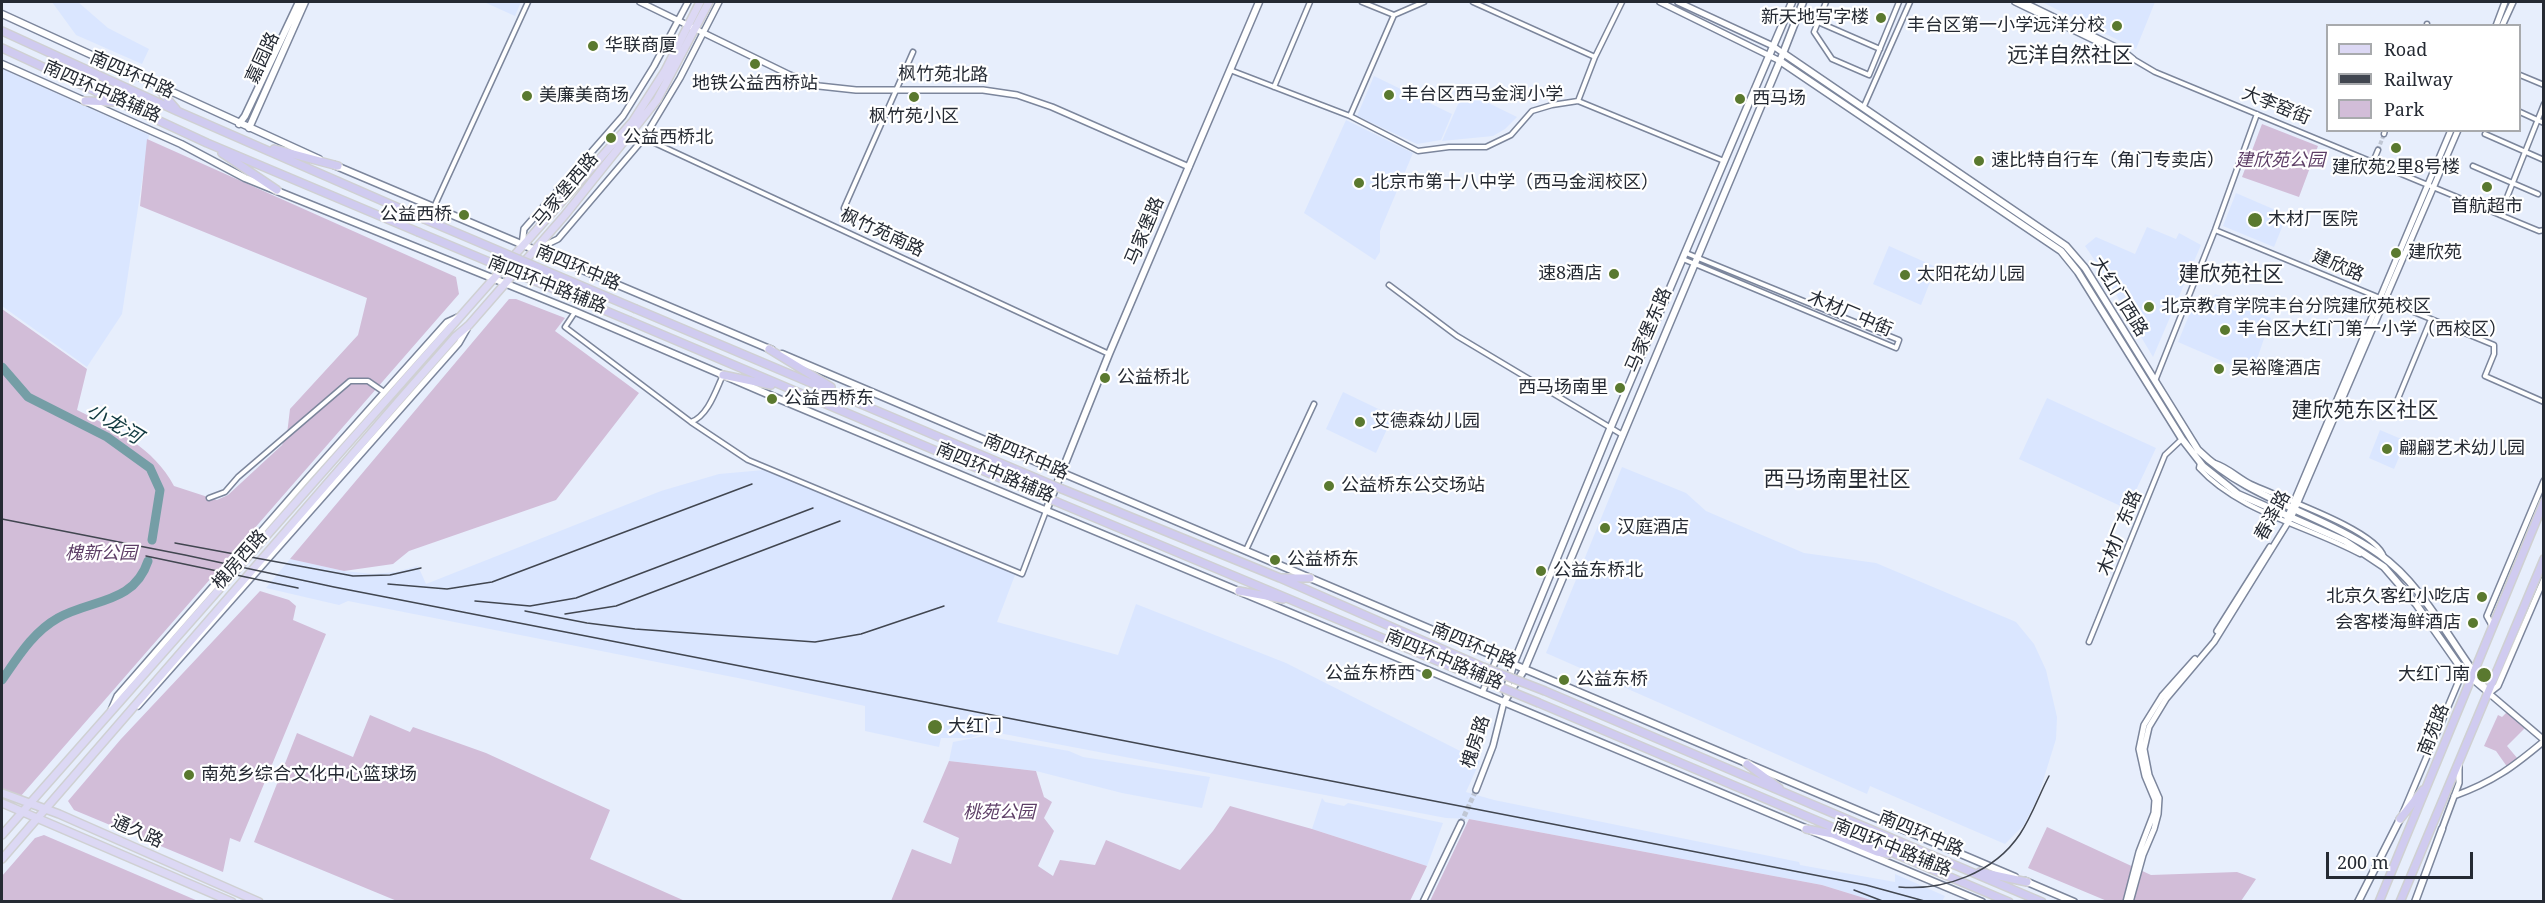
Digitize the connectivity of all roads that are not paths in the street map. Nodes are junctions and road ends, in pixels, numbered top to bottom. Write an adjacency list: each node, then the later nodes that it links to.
1 (299, 2): 62 (main road, 嘉园路)
2 (305, 2): 63 (main road, 嘉园路)
3 (528, 2): 82 (street)
4 (640, 2): 28 (street, 枫竹苑北路)
5 (688, 2): 28 (street, 马家堡西路)
6 (700, 2): 32 (main road, 马家堡西路)
7 (709, 2): 32 (main road, 马家堡西路)
8 (719, 2): 34 (street, 马家堡西路)
9 (1259, 2): 45 (main road, 马家堡路)
10 (1310, 2): 49 (street)
11 (1362, 2): 27 (street)
12 (1424, 2): 27 (street)
13 (1473, 2): 41 (street)
14 (1622, 2): 41 (street)
15 (1660, 2): 40 (street, 大红门西路)
16 (1678, 2): 35 (street, 大红门西路)
17 (1792, 2): 35 (main road, 马家堡东路)
18 (1803, 2): 39 (main road, 马家堡东路)
19 (1826, 2): 29 (street)
20 (1899, 2): 37 (street)
21 (1909, 2): 55 (street)
22 (2014, 2): 42 (street, 大李窑街)
23 (2023, 2): 42 (street, 大李窑街)
24 (2505, 2): 30 (street)
25 (2513, 2): 31 (street)
26 (2, 14): 48 (main road, 南四环中路辅路)
27 (1394, 15): 59 (street)
28 (679, 20): 32 (street, 枫竹苑北路); 87 (street, 马家堡西路)
29 (1818, 22): 37 (street); 37 (street)
30 (2497, 24)
31 (2503, 24)
32 (693, 26): 34 (street, 枫竹苑北路); 87 (main road, 马家堡西路); 88 (main road, 马家堡西路)
33 (2, 31): 56 (highway, 南四环中路)
34 (704, 32): 50 (street, 枫竹苑北路); 67 (street, 马家堡西路)
35 (1773, 46): 39 (street, 大红门西路); 40 (main road, 马家堡东路)
36 (2, 48): 53 (highway, 南四环中路)
37 (1880, 49)
38 (913, 52): 50 (street)
39 (1784, 53): 43 (main road, 马家堡东路); 55 (main road, 大红门西路)
40 (1769, 55): 43 (street, 大红门西路); 73 (main road, 马家堡东路)
41 (1595, 57): 52 (street)
42 (2133, 59): 58 (street, 大李窑街)
43 (1780, 61): 90 (main road, 马家堡东路); 111 (main road, 大红门西路)
44 (2, 64): 51 (main road, 南四环中路辅路)
45 (1230, 70): 49 (street); 77 (main road, 马家堡路)
46 (2521, 75): 47 (street)
47 (2544, 85)
48 (156, 86): 56 (highway); 62 (main road, 南四环中路辅路)
49 (1274, 87): 59 (street)
50 (895, 90): 77 (street, 枫竹苑北路); 83 (street)
51 (85, 101): 53 (highway); 80 (main road, 南四环中路辅路)
52 (1578, 101): 59 (street); 73 (street)
53 (122, 102): 69 (highway, 南四环中路)
54 (2544, 104): 60 (street)
55 (1864, 106): 101 (main road, 大红门西路)
56 (177, 111): 68 (highway, 南四环中路)
57 (2521, 112): 60 (street)
58 (2257, 114): 74 (street, 大李窑街); 85 (street)
59 (1350, 116)
60 (2537, 120): 61 (street); 71 (street)
61 (2544, 123)
62 (239, 124): 63 (main road, 南四环中路辅路)
63 (249, 128): 75 (main road, 南四环中路辅路)
64 (2450, 132): 79 (street, 春泽路)
65 (2457, 132): 79 (street, 春泽路)
66 (2486, 134): 71 (street)
67 (644, 138): 88 (street, 马家堡西路); 99 (street, 枫竹苑南路)
68 (248, 141): 75 (highway); 104 (highway, 南四环中路, bridge)
69 (207, 143): 80 (highway); 102 (highway, 南四环中路, bridge)
70 (2378, 150): 74 (street)
71 (2525, 152): 72 (street); 78 (street)
72 (2544, 160)
73 (1724, 161): 89 (main road, 马家堡东路)
74 (2373, 162): 79 (street, 大李窑街)
75 (338, 166): 82 (main road, 南四环中路辅路)
76 (2473, 166): 78 (street)
77 (1189, 167): 99 (main road, 马家堡路)
78 (2512, 183): 81 (street); 84 (street)
79 (2430, 187): 84 (street, 大李窑街); 94 (street, 春泽路)
80 (277, 190): 91 (main road, 南四环中路辅路)
81 (2538, 194)
82 (434, 207): 87 (main road, 南四环中路辅路)
83 (844, 208)
84 (2500, 215): 86 (street, 大李窑街)
85 (2216, 230): 94 (street, 建欣路); 101 (street)
86 (2544, 230)
87 (522, 245): 88 (main road, 南四环中路辅路); 91 (main road, 槐房西路)
88 (534, 251): 92 (main road, 槐房西路); 98 (main road, 南四环中路辅路)
89 (1684, 256): 90 (street, 木材厂中街); 109 (main road, 马家堡东路)
90 (1695, 260): 90 (street, 木材厂中街); 110 (main road, 马家堡东路)
91 (492, 278): 92 (main road, 南四环中路辅路); 96 (main road, 槐房西路)
92 (505, 284): 95 (main road, 南四环中路辅路); 146 (main road, 槐房西路)
93 (1389, 285): 109 (street)
94 (2382, 299): 97 (street, 建欣路); 117 (street, 春泽路)
95 (576, 312): 100 (main road, 南四环中路辅路); 108 (street)
96 (458, 316): 103 (street); 135 (main road, 槐房西路)
97 (2431, 319): 105 (street); 106 (street, 建欣路)
98 (769, 349): 104 (highway); 112 (main road, 南四环中路辅路)
99 (1108, 354): 112 (main road, 马家堡路)
100 (723, 375): 102 (highway); 108 (street); 116 (main road, 南四环中路辅路)
101 (2154, 382): 117 (main road, 大红门西路)
102 (788, 388): 124 (highway, 南四环中路, bridge)
103 (384, 392): 114 (street); 135 (street)
104 (851, 399): 120 (highway, 南四环中路, bridge)
105 (2397, 402)
106 (2544, 402)
107 (1314, 404): 118 (street)
108 (691, 422): 116 (street)
109 (1610, 429): 110 (street); 128 (main road, 马家堡东路)
110 (1621, 434): 129 (main road, 马家堡东路)
111 (2181, 440): 117 (main road, 大红门西路); 126 (street, 木材厂东路)
112 (1060, 473): 116 (main road, 马家堡路); 118 (main road, 南四环中路辅路)
113 (2544, 481): 125 (street)
114 (209, 498)
115 (2544, 502): 125 (highway, 南苑路)
116 (1046, 511): 123 (main road, 南四环中路辅路)
117 (2292, 512): 130 (main road, 大红门西路); 131 (main road, 大红门西路); 168 (street, 春泽路); 169 (street, 春泽路)
118 (1246, 550): 121 (main road, 南四环中路辅路)
119 (2543, 563): 133 (highway, 南苑路)
120 (1280, 578): 121 (highway); 142 (highway, 南四环中路, bridge)
121 (1310, 578): 127 (main road, 南四环中路辅路)
122 (2544, 579): 133 (street)
123 (1239, 591): 124 (highway); 132 (main road, 南四环中路辅路)
124 (1299, 602): 154 (highway, 南四环中路, bridge)
125 (2492, 626): 131 (highway, 南苑路)
126 (2090, 642)
127 (1497, 658): 128 (main road, 南四环中路辅路); 132 (street)
128 (1513, 665): 129 (main road, 南四环中路辅路); 134 (main road, 马家堡东路)
129 (1524, 670): 134 (main road, 马家堡东路); 138 (main road, 南四环中路辅路)
130 (2463, 671): 131 (main road, 大红门西路); 149 (street)
131 (2472, 674): 133 (street); 139 (highway, 南苑路)
132 (1482, 693): 134 (main road, 南四环中路辅路)
133 (2489, 693): 136 (street); 137 (highway, 南苑路)
134 (1504, 702): 140 (street, 槐房路); 151 (main road, 南四环中路辅路)
135 (108, 715): 145 (main road, 槐房西路)
136 (2544, 740): 143 (street)
137 (2459, 762): 143 (street); 172 (highway, 南苑路)
138 (1747, 764): 142 (highway); 157 (main road, 南四环中路辅路)
139 (2428, 783): 149 (highway); 171 (highway, 南苑路)
140 (1476, 790)
141 (2, 793): 145 (main road, 通久路)
142 (1788, 795): 156 (highway, 南四环中路)
143 (2454, 796): 152 (street)
144 (2, 803): 147 (main road, 通久路)
145 (29, 803): 146 (main road, 通久路); 147 (main road, 槐房西路)
146 (45, 809): 148 (main road, 槐房西路); 161 (main road, 通久路)
147 (22, 811): 148 (main road, 通久路); 153 (main road, 槐房西路)
148 (38, 817): 155 (main road, 槐房西路); 159 (main road, 通久路)
149 (2400, 819): 170 (main road)
150 (1461, 823): 162 (street)
151 (1806, 829): 154 (highway); 163 (main road, 南四环中路辅路)
152 (2442, 829): 173 (main road)
153 (2, 835)
154 (1900, 856): 158 (highway, 南四环中路)
155 (2, 858)
156 (1961, 867): 157 (highway); 166 (highway, 南四环中路)
157 (2027, 882): 167 (main road, 南四环中路辅路)
158 (1979, 889): 164 (highway); 165 (highway, 南四环中路)
159 (222, 900): 160 (main road, 通久路)
160 (232, 902)
161 (259, 902)
162 (1423, 902)
163 (1982, 902)
164 (1997, 902)
165 (2009, 902)
166 (2042, 902)
167 (2074, 902)
168 (2126, 902)
169 (2130, 902)
170 (2358, 902)
171 (2379, 902)
172 (2400, 902)
173 (2415, 902)

